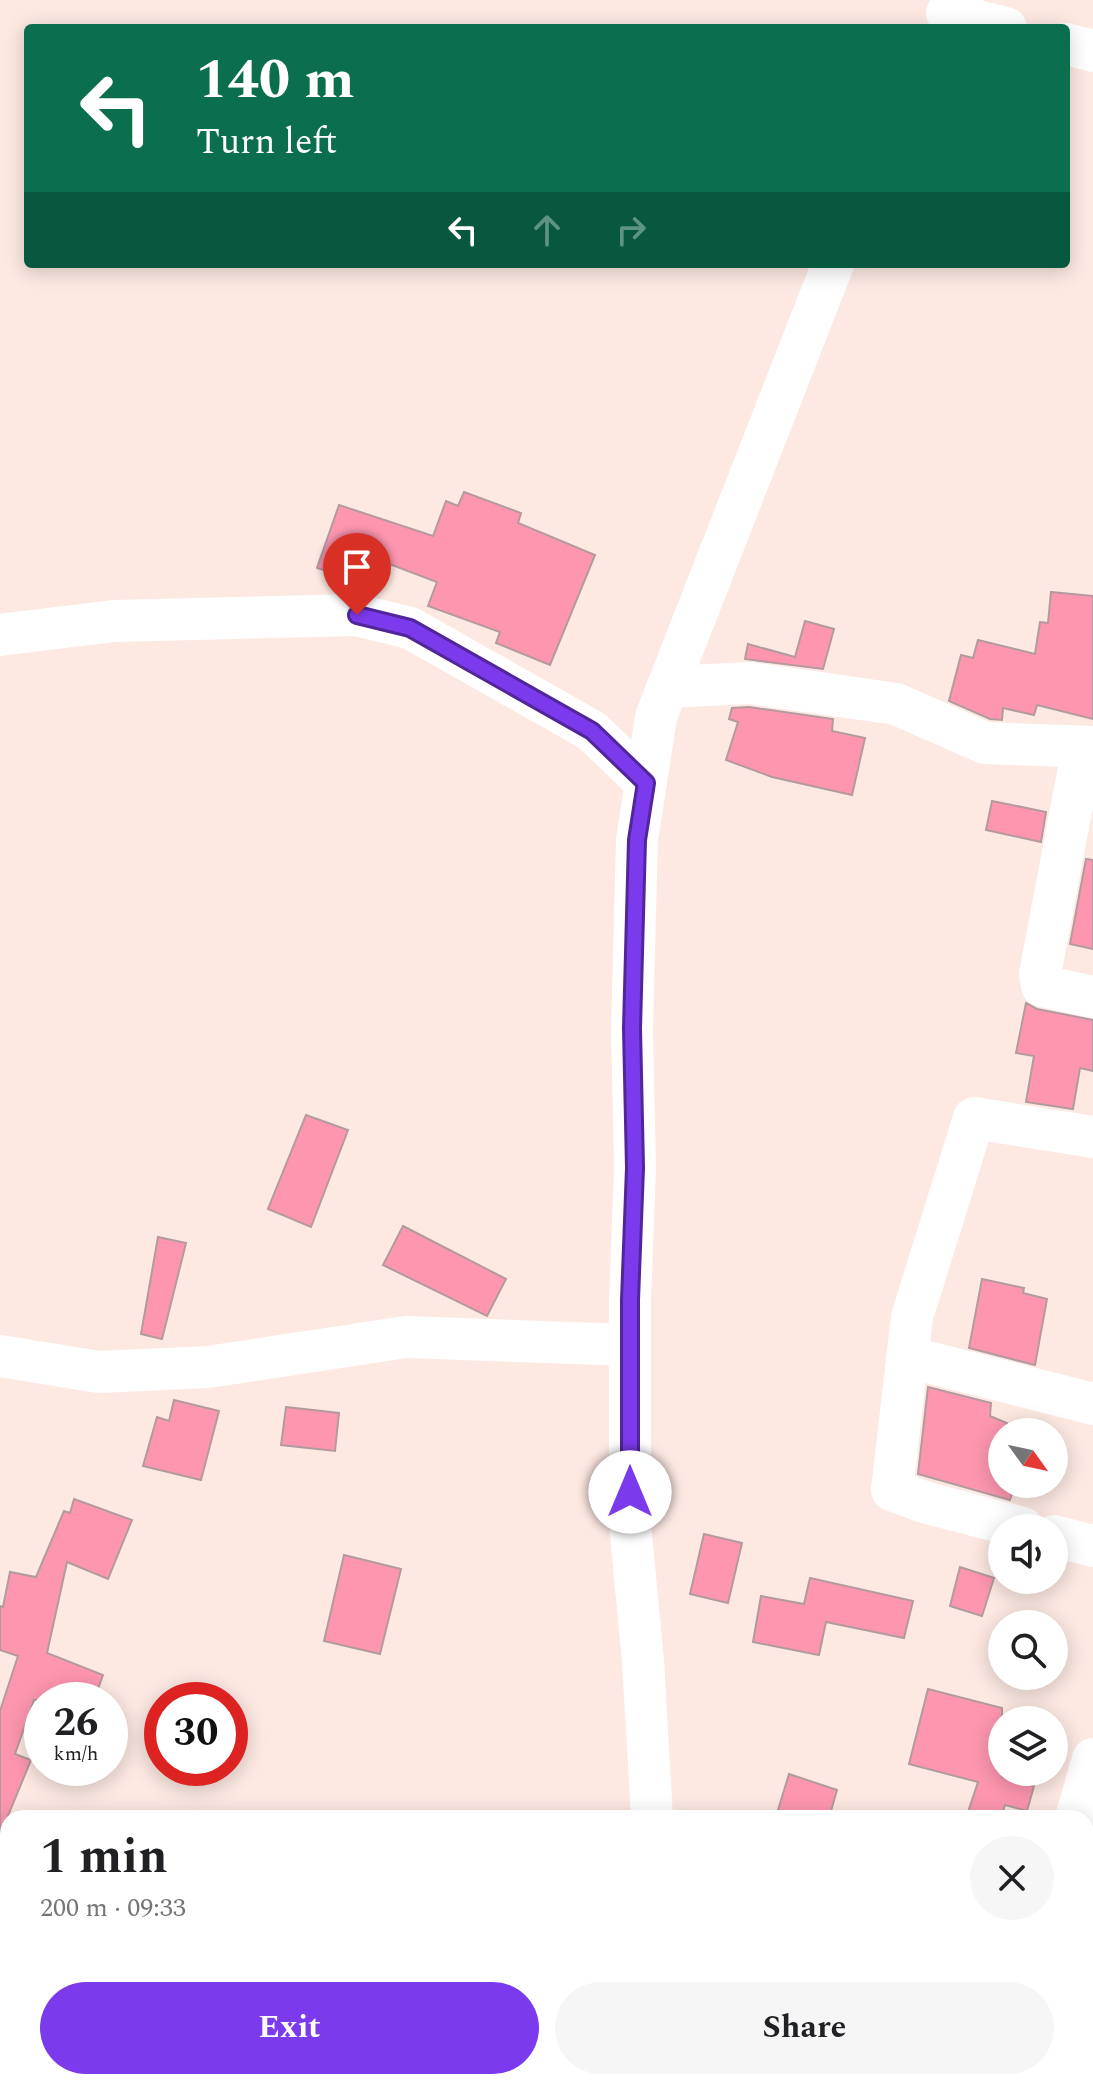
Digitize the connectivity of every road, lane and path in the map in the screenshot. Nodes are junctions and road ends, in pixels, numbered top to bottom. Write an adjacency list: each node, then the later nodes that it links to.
1 (947, 14): 2 (street)
2 (989, 24)
3 (1070, 45): 4 (street)
4 (1093, 51)
5 (831, 268): 7 (street)
6 (0, 635): 9 (street)
7 (668, 687): 8 (street); 9 (street)
8 (1088, 747): 10 (street)
9 (646, 783): 12 (street)
10 (1093, 997)
11 (1093, 1137): 14 (street)
12 (630, 1345): 13 (street); 20 (street)
13 (0, 1356)
14 (908, 1357): 15 (street); 16 (street)
15 (1093, 1404)
16 (988, 1519)
17 (1068, 1540): 18 (street)
18 (1093, 1546)
19 (1093, 1759): 21 (street)
20 (652, 1810)
21 (1078, 1810)

